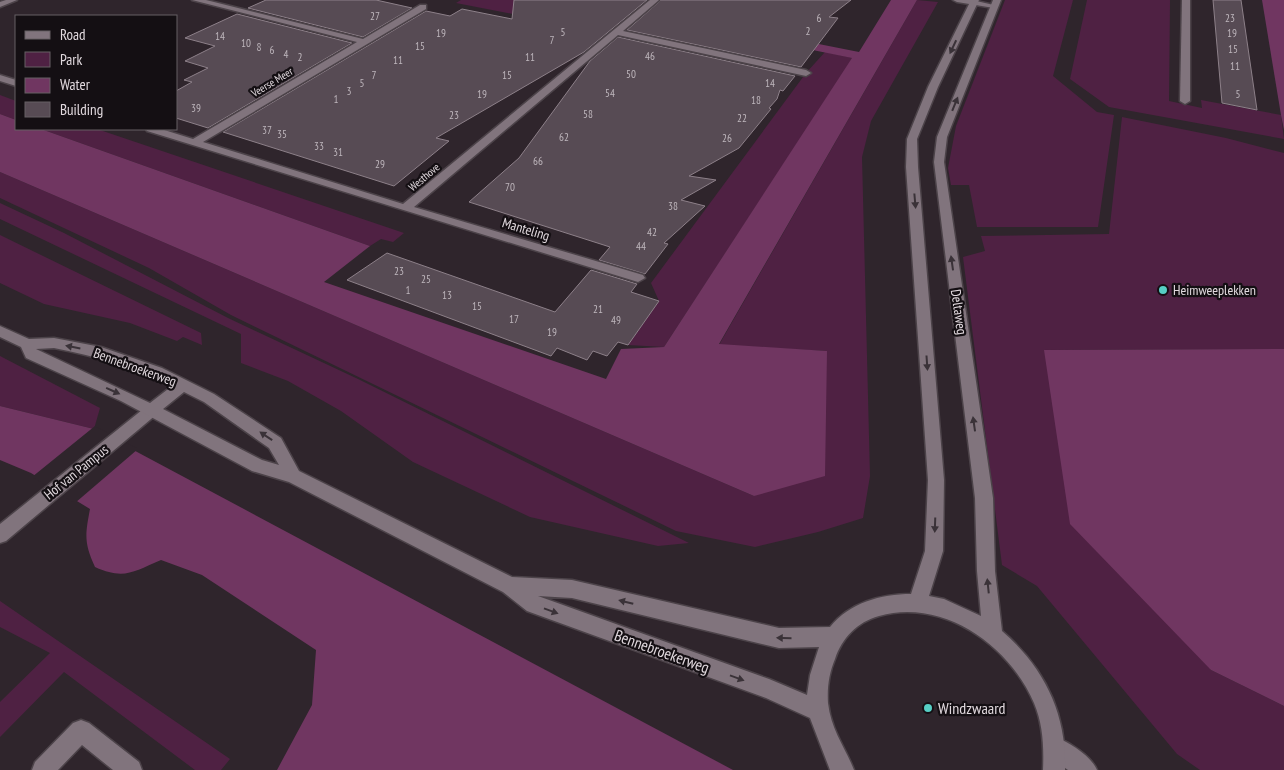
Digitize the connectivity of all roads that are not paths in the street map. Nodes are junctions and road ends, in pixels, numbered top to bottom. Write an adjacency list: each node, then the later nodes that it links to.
1 (13, 0): 8 (street)
2 (196, 0): 11 (street)
3 (655, 0): 10 (street, Westhove)
4 (957, 0): 6 (street)
5 (1186, 0): 15 (street)
6 (974, 1): 7 (street); 27 (street, one-way to 27)
7 (996, 3): 28 (street, Deltaweg, one-way to 7)
8 (0, 5)
9 (423, 7): 11 (street, Veerse Meer)
10 (616, 32): 12 (street); 18 (street, Westhove)
11 (362, 41): 17 (street, Veerse Meer)
12 (806, 73)
13 (0, 78): 14 (street)
14 (15, 83)
15 (1185, 100)
16 (154, 130): 17 (street, Westhove)
17 (193, 143): 18 (street, Westhove)
18 (405, 208): 19 (street, Manteling)
19 (638, 278)
20 (0, 331): 21 (street, Bennebroekerweg)
21 (27, 344): 22 (street, Bennebroekerweg, one-way to 21); 23 (street, Bennebroekerweg, one-way to 23)
22 (183, 384): 23 (street, Bennebroekerweg); 24 (street, Bennebroekerweg, one-way to 22)
23 (152, 410): 24 (street, Bennebroekerweg); 25 (street, Hof van Pampus)
24 (293, 476): 26 (street, Bennebroekerweg)
25 (0, 535)
26 (510, 586): 29 (street, Bennebroekerweg, one-way to 26); 30 (street, Bennebroekerweg, one-way to 30)
27 (918, 602): 28 (street); 29 (street)
28 (993, 634): 31 (street)
29 (833, 637): 30 (street)
30 (819, 711): 34 (street)
31 (1056, 748): 35 (street); 36 (street)
32 (43, 770): 33 (street)
33 (131, 770)
34 (843, 770)
35 (1054, 770)
36 (1086, 770)

